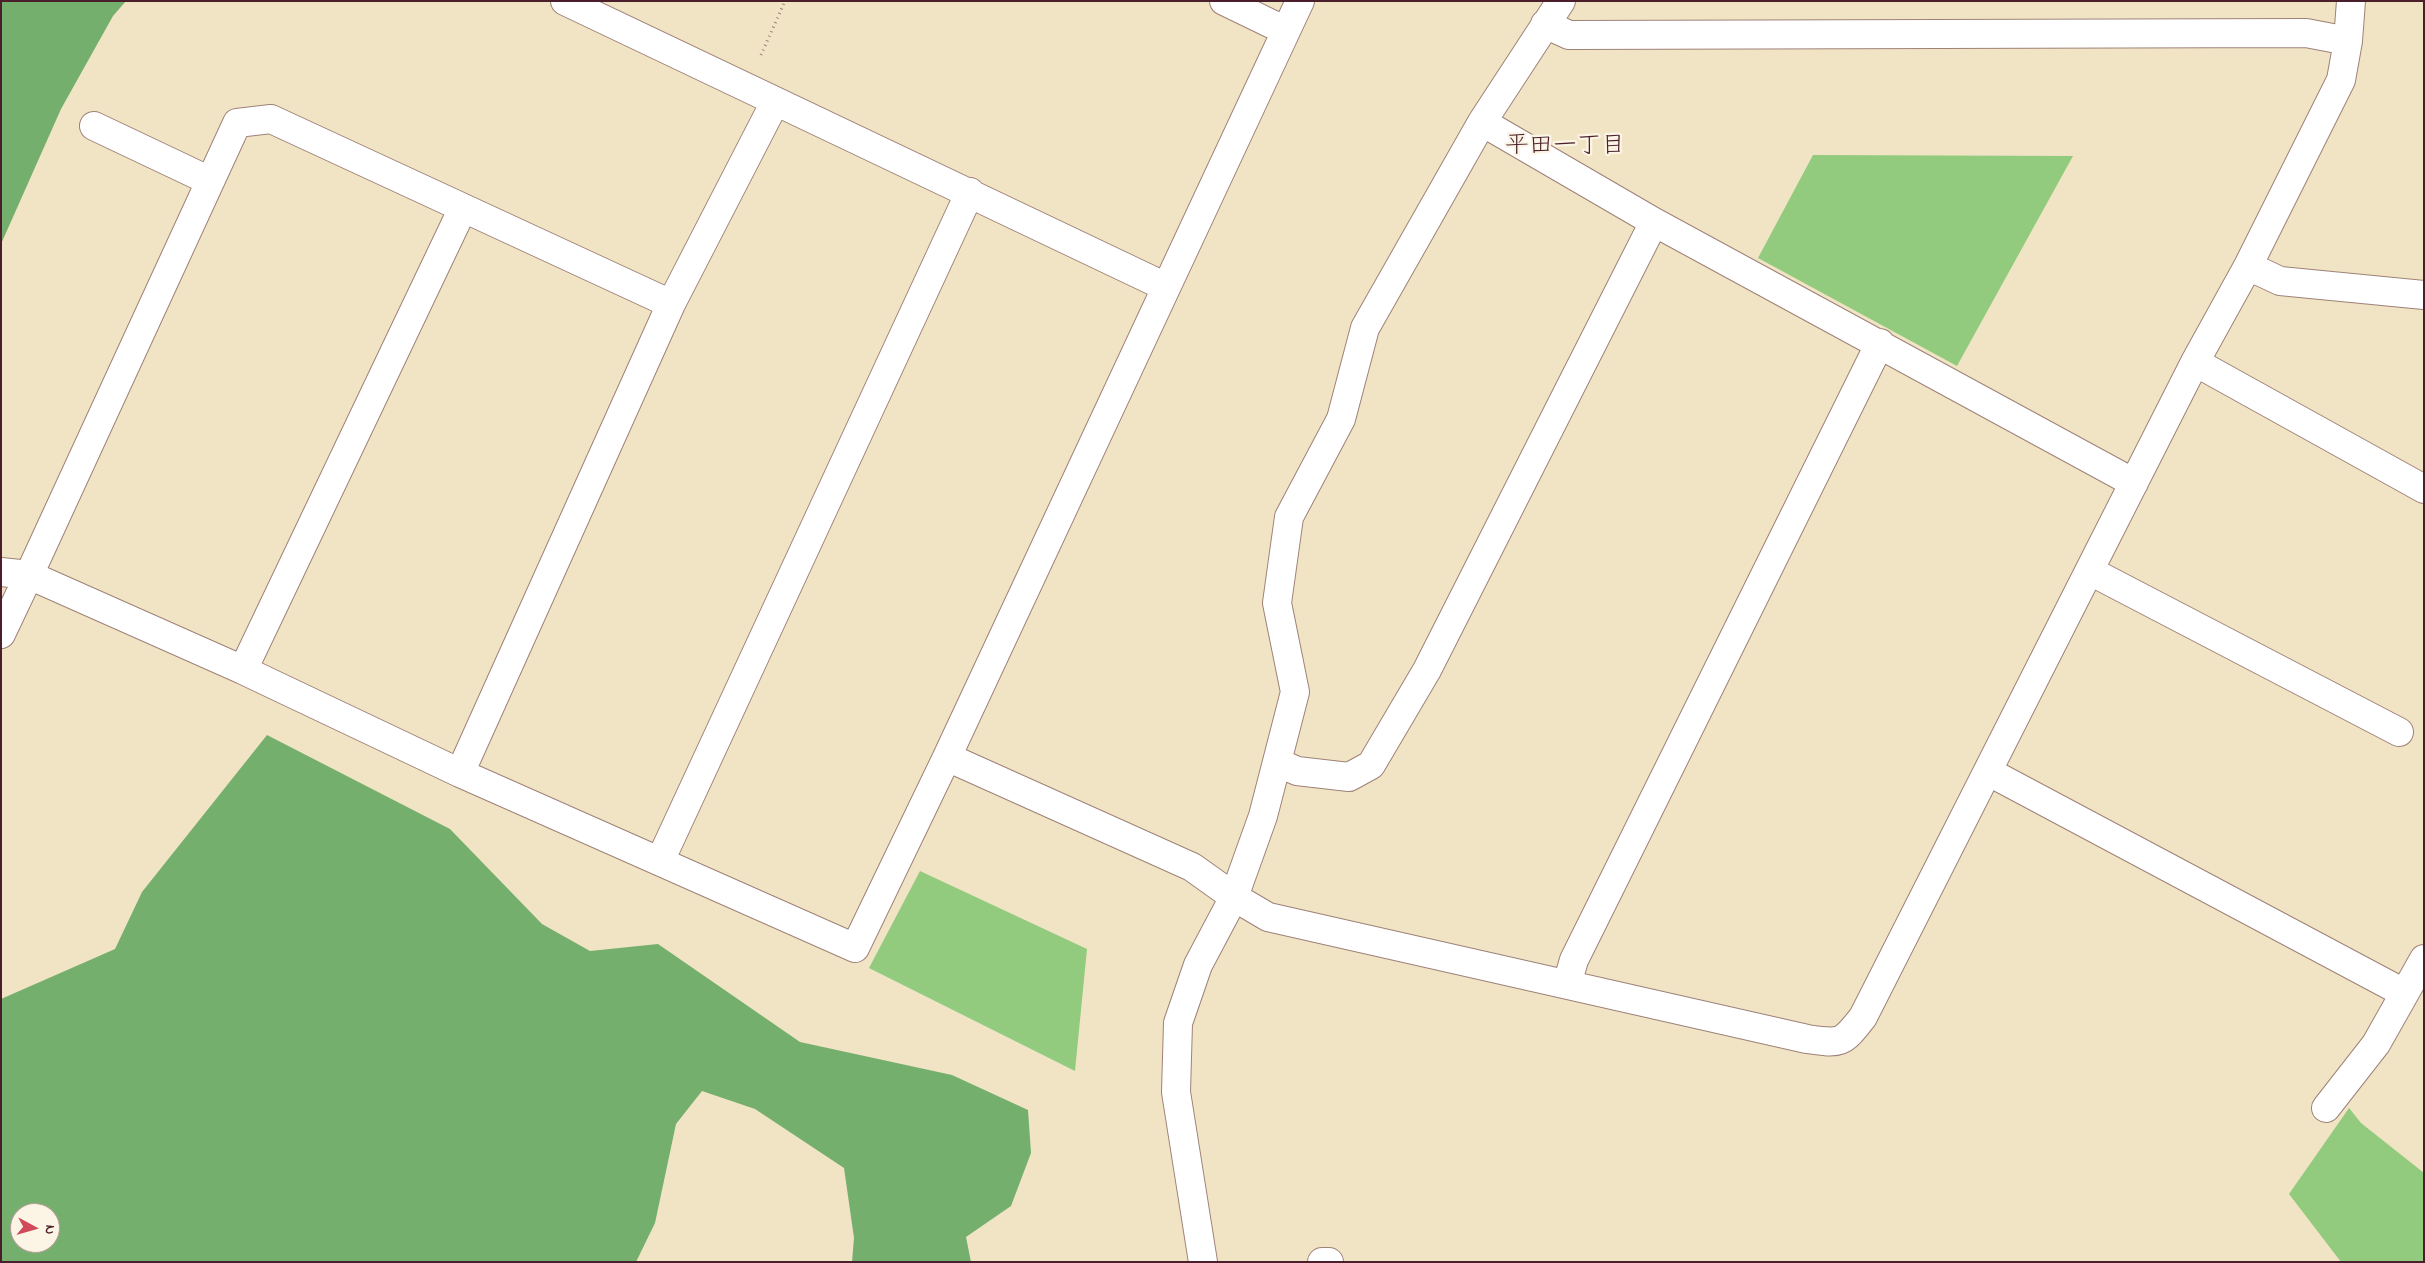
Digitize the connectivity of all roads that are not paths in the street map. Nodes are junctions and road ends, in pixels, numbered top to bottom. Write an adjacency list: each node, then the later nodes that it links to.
1 (564, 1): 9 (street)
2 (1224, 1): 7 (street)
3 (1300, 1): 7 (street)
4 (1561, 1): 6 (street)
5 (2351, 1): 8 (street)
6 (1545, 24): 8 (street); 10 (street)
7 (1286, 32): 17 (street)
8 (2348, 41): 16 (street)
9 (775, 102): 13 (street); 19 (street)
10 (1482, 122): 15 (street); 31 (street)
11 (94, 126): 12 (street)
12 (210, 181): 14 (street); 26 (street)
13 (970, 192): 17 (street); 34 (street)
14 (463, 208): 19 (street); 28 (street)
15 (1654, 222): 20 (street); 31 (street)
16 (2248, 266): 18 (street); 21 (street)
17 (1166, 287): 30 (street)
18 (2424, 295)
19 (671, 304): 33 (street)
20 (1880, 343): 22 (street); 37 (street)
21 (2195, 362): 22 (street); 23 (street)
22 (2134, 482): 24 (street)
23 (2424, 489)
24 (2090, 571): 29 (street); 32 (street)
25 (1, 572): 26 (street)
26 (29, 575): 27 (street); 28 (street)
27 (1, 634)
28 (243, 670): 33 (street)
29 (2399, 732)
30 (948, 757): 34 (street); 35 (street)
31 (1277, 762): 35 (street)
32 (1989, 772): 37 (street); 38 (street)
33 (460, 773): 34 (street)
34 (660, 861)
35 (1234, 897): 37 (street); 40 (street)
36 (2424, 959): 38 (street)
37 (1567, 984)
38 (2404, 993): 39 (street)
39 (2326, 1108)
40 (1203, 1262)
41 (1322, 1262): 42 (street)
42 (1329, 1262)

